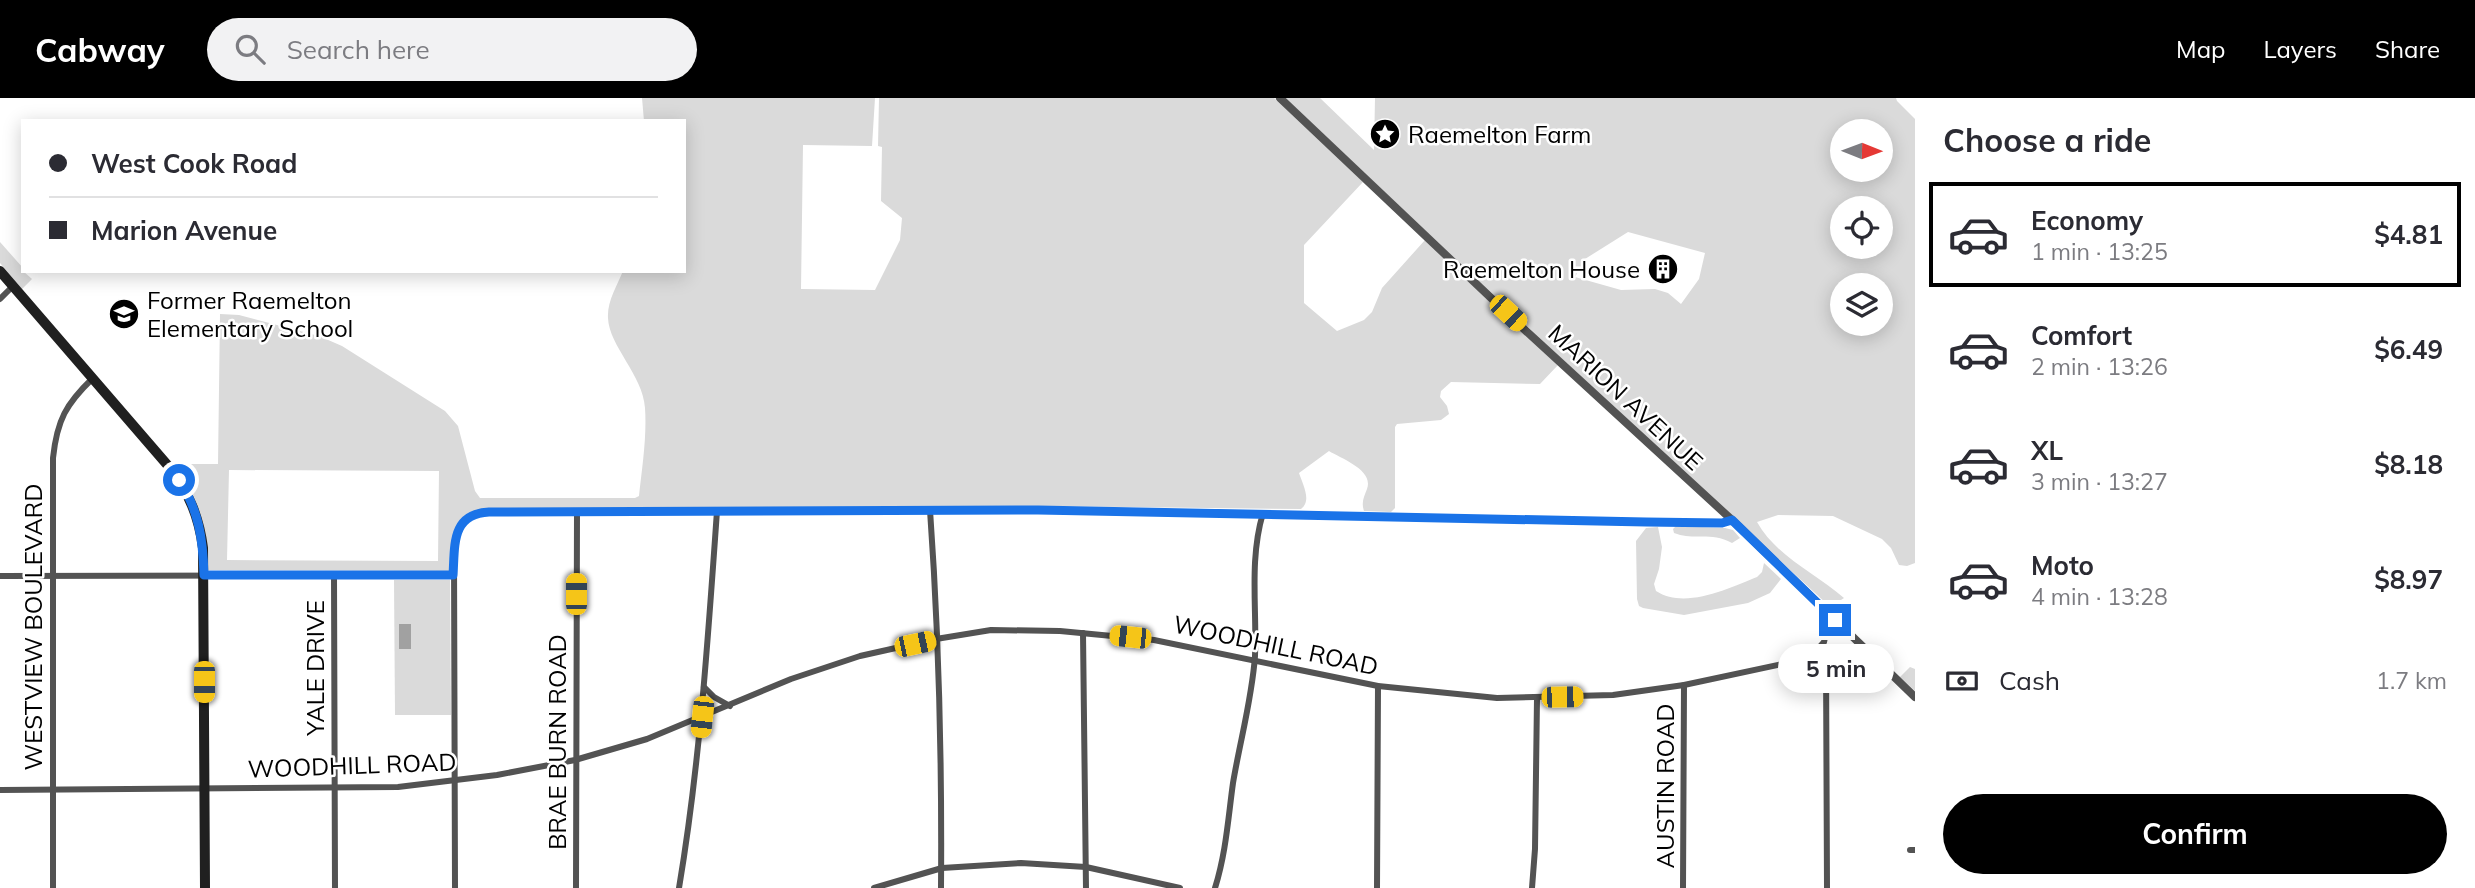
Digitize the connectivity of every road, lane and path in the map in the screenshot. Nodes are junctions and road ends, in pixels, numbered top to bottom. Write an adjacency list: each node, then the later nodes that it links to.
1 (1280, 98): 10 (street, MARION AVENUE)
2 (0, 271): 3 (main road)
3 (13, 286): 4 (street); 5 (main road)
4 (0, 299)
5 (93, 378): 11 (street, WESTVIEW BOULEVARD); 12 (main road)
6 (930, 510): 7 (street); 9 (street); 18 (street)
7 (717, 511): 8 (street); 25 (street)
8 (577, 512): 14 (street); 30 (street, BRAE BURN ROAD)
9 (1263, 513): 10 (street); 21 (street)
10 (1732, 520): 16 (street, MARION AVENUE)
11 (52, 575): 12 (street); 15 (street); 35 (street, WESTVIEW BOULEVARD)
12 (204, 575): 13 (street); 32 (main road)
13 (334, 575): 14 (street); 33 (street, YALE DRIVE)
14 (453, 575): 31 (street)
15 (0, 576)
16 (1830, 614): 19 (street, MARION AVENUE); 22 (street)
17 (1083, 633): 18 (street, WOODHILL ROAD); 21 (street, WOODHILL ROAD); 36 (street)
18 (936, 639): 28 (street, WOODHILL ROAD); 37 (street)
19 (1875, 658): 20 (street, WOODHILL ROAD); 26 (street, MARION AVENUE)
20 (1826, 659): 22 (street, WOODHILL ROAD); 52 (street)
21 (1254, 660): 24 (street, WOODHILL ROAD); 48 (street)
22 (1808, 660): 23 (street, WOODHILL ROAD)
23 (1685, 685): 27 (street, WOODHILL ROAD); 51 (street, AUSTIN ROAD)
24 (1378, 686): 27 (street, WOODHILL ROAD); 49 (street)
25 (704, 687): 28 (street); 29 (street)
26 (1915, 697)
27 (1537, 698): 50 (street)
28 (730, 705): 29 (street, WOODHILL ROAD)
29 (702, 717): 30 (street, WOODHILL ROAD); 43 (street)
30 (575, 760): 31 (street, WOODHILL ROAD); 42 (street, BRAE BURN ROAD)
31 (455, 782): 33 (street, WOODHILL ROAD); 41 (street)
32 (205, 789): 33 (street, WOODHILL ROAD); 35 (street, WOODHILL ROAD); 39 (main road)
33 (335, 789): 40 (street, YALE DRIVE)
34 (0, 790): 35 (street, WOODHILL ROAD)
35 (52, 790): 38 (street, WESTVIEW BOULEVARD)
36 (1086, 867): 37 (street); 46 (street); 47 (street)
37 (942, 868): 44 (street); 45 (street)
38 (53, 888)
39 (205, 888)
40 (335, 888)
41 (455, 888)
42 (576, 888)
43 (679, 888)
44 (874, 888)
45 (941, 888)
46 (1086, 888)
47 (1180, 888)
48 (1215, 888)
49 (1377, 888)
50 (1532, 888)
51 (1683, 888)
52 (1827, 888)

